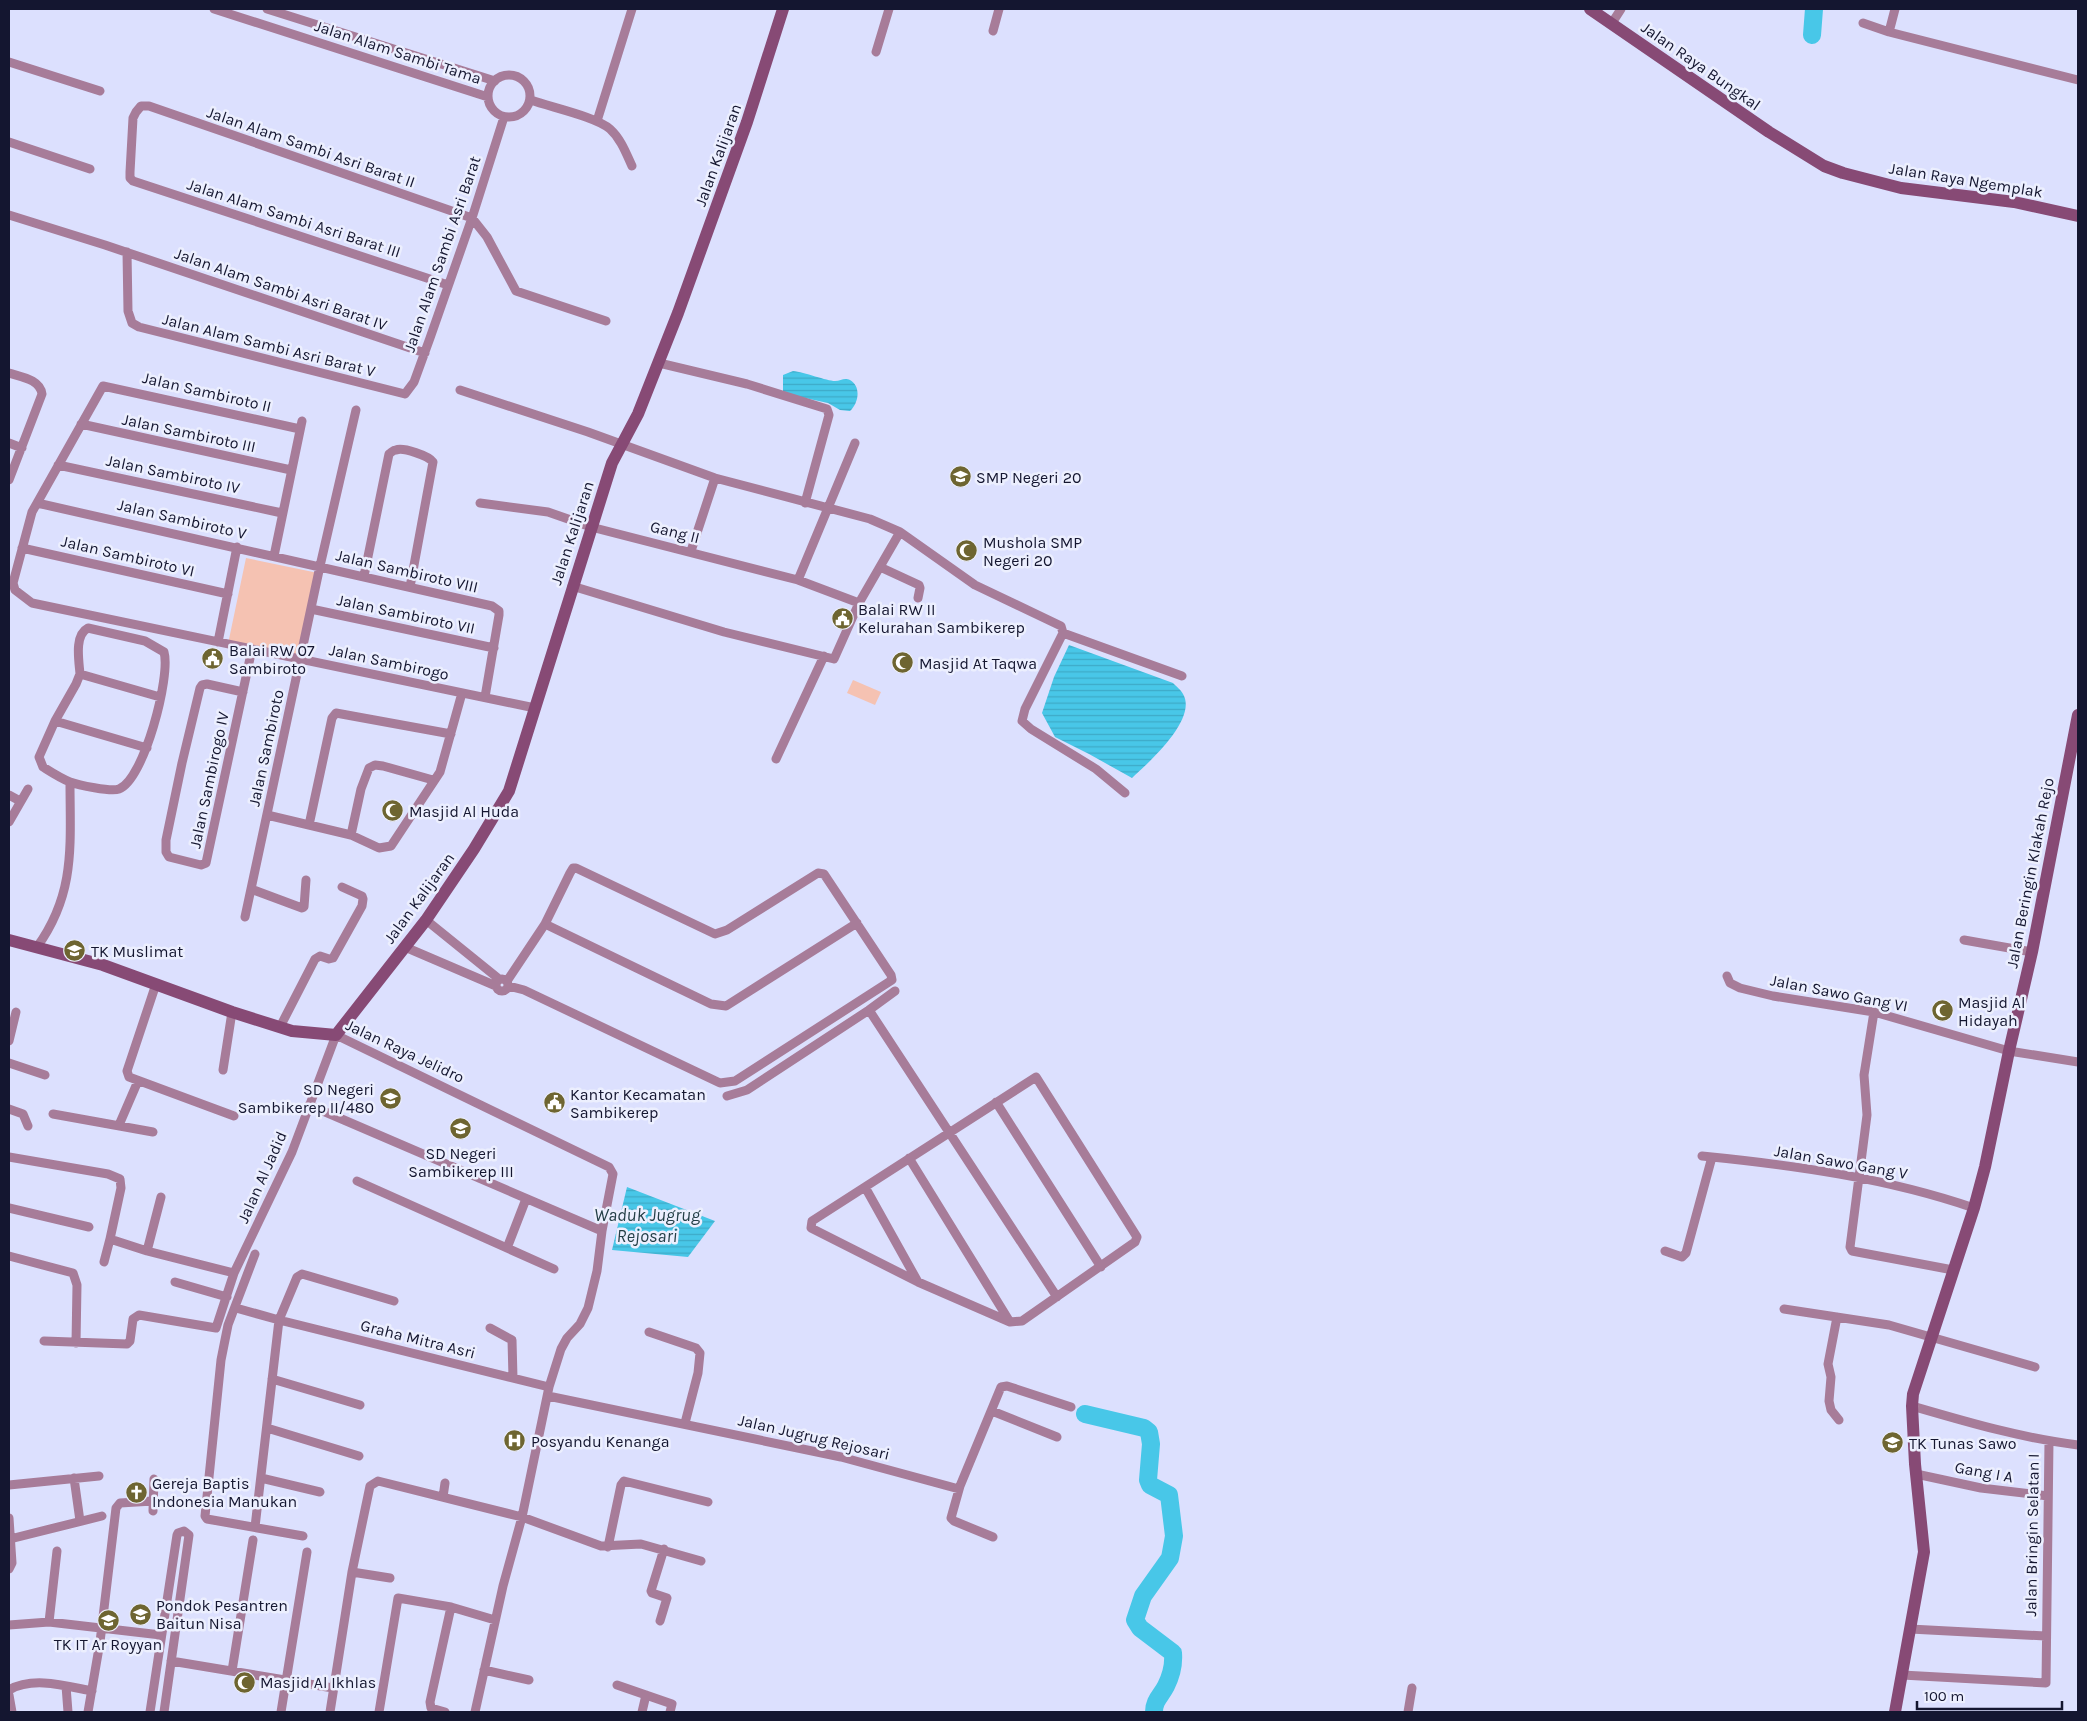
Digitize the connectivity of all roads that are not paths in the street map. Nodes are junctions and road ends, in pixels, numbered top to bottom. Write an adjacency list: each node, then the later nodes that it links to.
1 (214, 9): 19 (street, Jalan Alam Sambi Tama)
2 (267, 9): 17 (street, Jalan Alam Sambi Tama)
3 (632, 9): 23 (street)
4 (783, 9): 35 (street, Jalan Kalijaran)
5 (889, 9): 14 (street)
6 (999, 9): 12 (street)
7 (1590, 9): 10 (street, Jalan Raya Bungkal)
8 (1621, 9): 10 (street)
9 (1895, 9): 13 (street)
10 (1612, 23): 24 (street, Jalan Raya Bungkal)
11 (1863, 23): 13 (street)
12 (993, 31)
13 (1888, 32): 16 (street)
14 (876, 52)
15 (9, 62): 18 (street)
16 (2078, 80)
17 (494, 81): 19 (street); 20 (street)
18 (100, 91)
19 (488, 96): 22 (street)
20 (531, 100): 22 (street); 23 (street)
21 (141, 106): 30 (street, Jalan Alam Sambi Asri Barat II); 32 (street, Jalan Alam Sambi Asri Barat III)
22 (504, 117): 30 (street, Jalan Alam Sambi Asri Barat)
23 (597, 121): 26 (street)
24 (1769, 132): 29 (street, Jalan Raya Ngemplak)
25 (9, 142): 27 (street)
26 (632, 166)
27 (90, 169)
28 (9, 215): 31 (street, Jalan Alam Sambi Asri Barat IV)
29 (2078, 216)
30 (472, 218): 32 (street, Jalan Alam Sambi Asri Barat); 33 (street)
31 (124, 252): 34 (street, Jalan Alam Sambi Asri Barat IV); 38 (street, Jalan Alam Sambi Asri Barat V)
32 (448, 285): 34 (street, Jalan Alam Sambi Asri Barat)
33 (606, 321)
34 (425, 353): 38 (street, Jalan Alam Sambi Asri Barat)
35 (659, 363): 43 (street, Jalan Kalijaran); 51 (street)
36 (9, 373): 44 (street)
37 (460, 390): 43 (street)
38 (401, 394)
39 (356, 410): 60 (street, Jalan Sambiroto)
40 (81, 424): 45 (street); 46 (street, Jalan Sambiroto III); 46 (street, Jalan Sambiroto II)
41 (9, 443): 44 (street)
42 (855, 443): 52 (street)
43 (622, 444): 47 (street); 54 (street, Jalan Kalijaran)
44 (22, 448): 48 (street)
45 (58, 465): 49 (street); 53 (street, Jalan Sambiroto IV)
46 (291, 470): 53 (street, Jalan Sambiroto II)
47 (715, 478): 51 (street); 58 (street)
48 (9, 480)
49 (37, 503): 56 (street, Jalan Sambiroto V); 57 (street)
50 (480, 503): 54 (street, Gang II)
51 (805, 503): 52 (street)
52 (829, 508): 55 (street); 63 (street)
53 (282, 513): 59 (street, Jalan Sambiroto II)
54 (591, 527): 58 (street, Gang II); 64 (street, Jalan Kalijaran)
55 (900, 532): 61 (street); 70 (street)
56 (237, 547): 59 (street, Jalan Sambiroto V); 66 (street)
57 (22, 548): 66 (street, Jalan Sambiroto VI); 71 (street, Jalan Sambirogo)
58 (691, 552): 63 (street, Gang II)
59 (274, 556): 60 (street, Jalan Sambiroto V)
60 (320, 566): 62 (street, Jalan Sambiroto VIII); 69 (street, Jalan Sambiroto)
61 (880, 566): 67 (street); 68 (street)
62 (364, 576): 65 (street, Jalan Sambiroto VIII); 65 (street)
63 (798, 580): 68 (street, Gang II)
64 (572, 586): 74 (street); 82 (street, Jalan Kalijaran)
65 (410, 587): 72 (street, Jalan Sambiroto VIII)
66 (228, 594): 71 (street)
67 (918, 598)
68 (860, 603): 74 (street)
69 (311, 609): 72 (street, Jalan Sambiroto VII); 75 (street, Jalan Sambiroto)
70 (1063, 633): 77 (street); 91 (street)
71 (218, 642): 73 (street, Jalan Sambirogo)
72 (494, 648): 81 (street)
73 (252, 649): 75 (street, Jalan Sambirogo); 78 (street, Jalan Sambirogo IV)
74 (824, 656): 87 (street)
75 (300, 659): 79 (street, Jalan Sambirogo); 94 (street, Jalan Sambiroto)
76 (80, 674): 80 (street); 80 (street); 84 (street)
77 (1182, 676)
78 (243, 692): 78 (street, Jalan Sambirogo IV)
79 (462, 693): 81 (street, Jalan Sambirogo); 85 (street)
80 (160, 697): 86 (street)
81 (485, 698): 82 (street, Jalan Sambirogo)
82 (535, 708): 102 (street, Jalan Kalijaran)
83 (2078, 715): 109 (street, Jalan Beringin Klakah Rejo)
84 (56, 720): 86 (street); 89 (street)
85 (451, 734): 88 (street); 96 (street)
86 (148, 748): 89 (street)
87 (776, 759)
88 (433, 780): 97 (street); 97 (street)
89 (70, 782): 107 (street)
90 (28, 789): 93 (street)
91 (1125, 793)
92 (9, 795): 93 (street)
93 (20, 801): 95 (street)
94 (267, 815): 96 (street); 100 (street, Jalan Sambiroto)
95 (9, 822)
96 (309, 825): 97 (street)
97 (351, 836)
98 (306, 880): 100 (street)
99 (342, 887): 118 (street)
100 (251, 890): 101 (street, Jalan Sambiroto)
101 (245, 917)
102 (426, 920): 108 (street, Jalan Kalijaran); 111 (street)
103 (857, 923): 104 (street); 104 (street); 121 (street)
104 (546, 924): 111 (street)
105 (9, 940): 107 (street, Jalan Raya Jelidro)
106 (1964, 940): 109 (street)
107 (36, 947): 112 (street, Jalan Raya Jelidro)
108 (405, 947): 111 (street); 119 (street, Jalan Kalijaran)
109 (2032, 952): 122 (street, Jalan Beringin Klakah Rejo)
110 (1727, 976): 117 (street, Jalan Sawo Gang VI)
111 (503, 983): 121 (street)
112 (156, 984): 116 (street, Jalan Raya Jelidro); 128 (street)
113 (895, 991): 114 (street)
114 (868, 1010): 123 (street); 138 (street)
115 (16, 1012): 120 (street)
116 (232, 1012): 118 (street, Jalan Raya Jelidro); 126 (street)
117 (1874, 1012): 122 (street, Jalan Sawo Gang VI); 143 (street)
118 (280, 1027): 119 (street, Jalan Raya Jelidro)
119 (336, 1035): 131 (street, Jalan Al Jadid); 151 (street, Jalan Raya Jelidro)
120 (9, 1040)
121 (796, 1042): 123 (street)
122 (2009, 1051): 124 (street, Jalan Sawo Gang VI); 149 (street, Jalan Beringin Klakah Rejo)
123 (803, 1054): 129 (street)
124 (2078, 1062)
125 (9, 1063): 127 (street)
126 (223, 1070)
127 (45, 1075)
128 (138, 1081): 134 (street); 135 (street)
129 (727, 1096)
130 (996, 1102): 138 (street); 159 (street); 159 (street)
131 (309, 1105): 147 (street); 162 (street, Jalan Al Jadid)
132 (9, 1109): 136 (street)
133 (53, 1114): 135 (street)
134 (234, 1116)
135 (119, 1124): 137 (street)
136 (28, 1126)
137 (153, 1132)
138 (950, 1132): 142 (street); 166 (street)
139 (1702, 1156): 140 (street, Jalan Sawo Gang V)
140 (1712, 1156): 143 (street, Jalan Sawo Gang V); 155 (street)
141 (9, 1157): 152 (street)
142 (910, 1158): 145 (street); 172 (street)
143 (1858, 1177): 149 (street, Jalan Sawo Gang V); 161 (street)
144 (357, 1182): 153 (street)
145 (865, 1186): 164 (street); 164 (street)
146 (161, 1197): 154 (street)
147 (526, 1200): 151 (street); 153 (street)
148 (9, 1208): 150 (street)
149 (1974, 1208): 161 (street, Jalan Beringin Klakah Rejo)
150 (89, 1227)
151 (602, 1231): 181 (street)
152 (110, 1239): 154 (street); 158 (street)
153 (506, 1248): 160 (street)
154 (147, 1251): 162 (street)
155 (1665, 1251)
156 (255, 1254): 168 (street)
157 (9, 1256): 177 (street)
158 (104, 1262)
159 (1101, 1267): 166 (street)
160 (554, 1269)
161 (1954, 1270): 175 (street, Jalan Beringin Klakah Rejo)
162 (234, 1273): 165 (street, Jalan Al Jadid)
163 (176, 1282): 165 (street)
164 (918, 1282): 172 (street)
165 (227, 1297): 177 (street, Jalan Al Jadid)
166 (1057, 1297): 172 (street)
167 (394, 1301): 171 (street, Graha Mitra Asri)
168 (236, 1308): 171 (street, Graha Mitra Asri); 211 (street)
169 (1784, 1309): 170 (street)
170 (1837, 1317): 175 (street); 186 (street)
171 (279, 1320): 179 (street, Graha Mitra Asri); 180 (street, Graha Mitra Asri)
172 (1010, 1322)
173 (490, 1328): 180 (street)
174 (649, 1332): 187 (street)
175 (1931, 1336): 178 (street); 183 (street, Jalan Beringin Klakah Rejo)
176 (44, 1341): 177 (street)
177 (76, 1343)
178 (2035, 1367)
179 (272, 1378): 182 (street); 188 (street, Graha Mitra Asri)
180 (513, 1378): 181 (street, Graha Mitra Asri)
181 (548, 1391): 187 (street, Jalan Jugrug Rejosari); 208 (street)
182 (360, 1405)
183 (1912, 1406): 190 (street, Jalan Bringin Selatan I); 193 (street, Jalan Beringin Klakah Rejo)
184 (1071, 1407): 185 (street)
185 (992, 1411): 189 (street); 200 (street)
186 (1839, 1420)
187 (685, 1423): 200 (street, Jalan Jugrug Rejosari)
188 (266, 1428): 192 (street); 196 (street, Graha Mitra Asri)
189 (1057, 1437)
190 (2049, 1441): 191 (street); 202 (street, Jalan Bringin Selatan I)
191 (2078, 1445)
192 (359, 1456)
193 (1916, 1474): 202 (street, Gang I A); 230 (street, Jalan Beringin Klakah Rejo)
194 (99, 1476): 195 (street)
195 (74, 1478): 199 (street); 210 (street)
196 (261, 1478): 201 (street); 211 (street, Graha Mitra Asri)
197 (154, 1479): 204 (street)
198 (445, 1483): 203 (street)
199 (9, 1485)
200 (959, 1489): 213 (street)
201 (320, 1492)
202 (2048, 1496): 232 (street, Jalan Bringin Selatan I)
203 (443, 1497): 208 (street); 222 (street)
204 (154, 1501): 206 (street); 229 (street)
205 (708, 1502): 216 (street)
206 (153, 1511)
207 (102, 1516): 210 (street)
208 (522, 1517): 216 (street); 225 (street)
209 (9, 1518): 214 (street)
210 (80, 1520): 214 (street)
211 (255, 1527): 212 (street)
212 (303, 1536)
213 (993, 1537)
214 (10, 1539): 221 (street)
215 (253, 1540): 235 (street)
216 (608, 1547): 217 (street)
217 (664, 1549): 220 (street); 226 (street)
218 (57, 1551): 227 (street)
219 (307, 1552): 237 (street)
220 (701, 1561)
221 (9, 1569)
222 (352, 1572): 223 (street); 241 (street)
223 (390, 1578)
224 (451, 1607): 225 (street); 256 (street); 257 (street)
225 (495, 1620): 234 (street)
226 (660, 1620)
227 (50, 1622): 228 (street); 229 (street)
228 (9, 1625)
229 (101, 1628): 231 (street); 245 (street)
230 (1910, 1629): 232 (street, Jalan Bringin Selatan I); 236 (street, Jalan Beringin Klakah Rejo)
231 (161, 1635): 233 (street); 243 (street)
232 (2045, 1636): 236 (street)
233 (171, 1661): 235 (street); 246 (street)
234 (484, 1670): 238 (street); 258 (street)
235 (232, 1671): 237 (street)
236 (1902, 1675): 262 (street, Jalan Beringin Klakah Rejo)
237 (287, 1680): 241 (street); 254 (street)
238 (529, 1680)
239 (617, 1685): 248 (street)
240 (66, 1686): 244 (street); 245 (street); 250 (street)
241 (333, 1688): 255 (street)
242 (1412, 1688): 261 (street)
243 (153, 1689): 246 (street); 252 (street)
244 (9, 1690)
245 (92, 1691): 251 (street)
246 (167, 1691): 253 (street)
247 (9, 1695): 249 (street)
248 (646, 1695): 259 (street); 260 (street)
249 (12, 1712)
250 (68, 1712)
251 (88, 1712)
252 (150, 1712)
253 (164, 1712)
254 (281, 1712)
255 (330, 1712)
256 (380, 1712)
257 (445, 1712)
258 (475, 1712)
259 (642, 1712)
260 (670, 1712)
261 (1408, 1712)
262 (1895, 1712)

